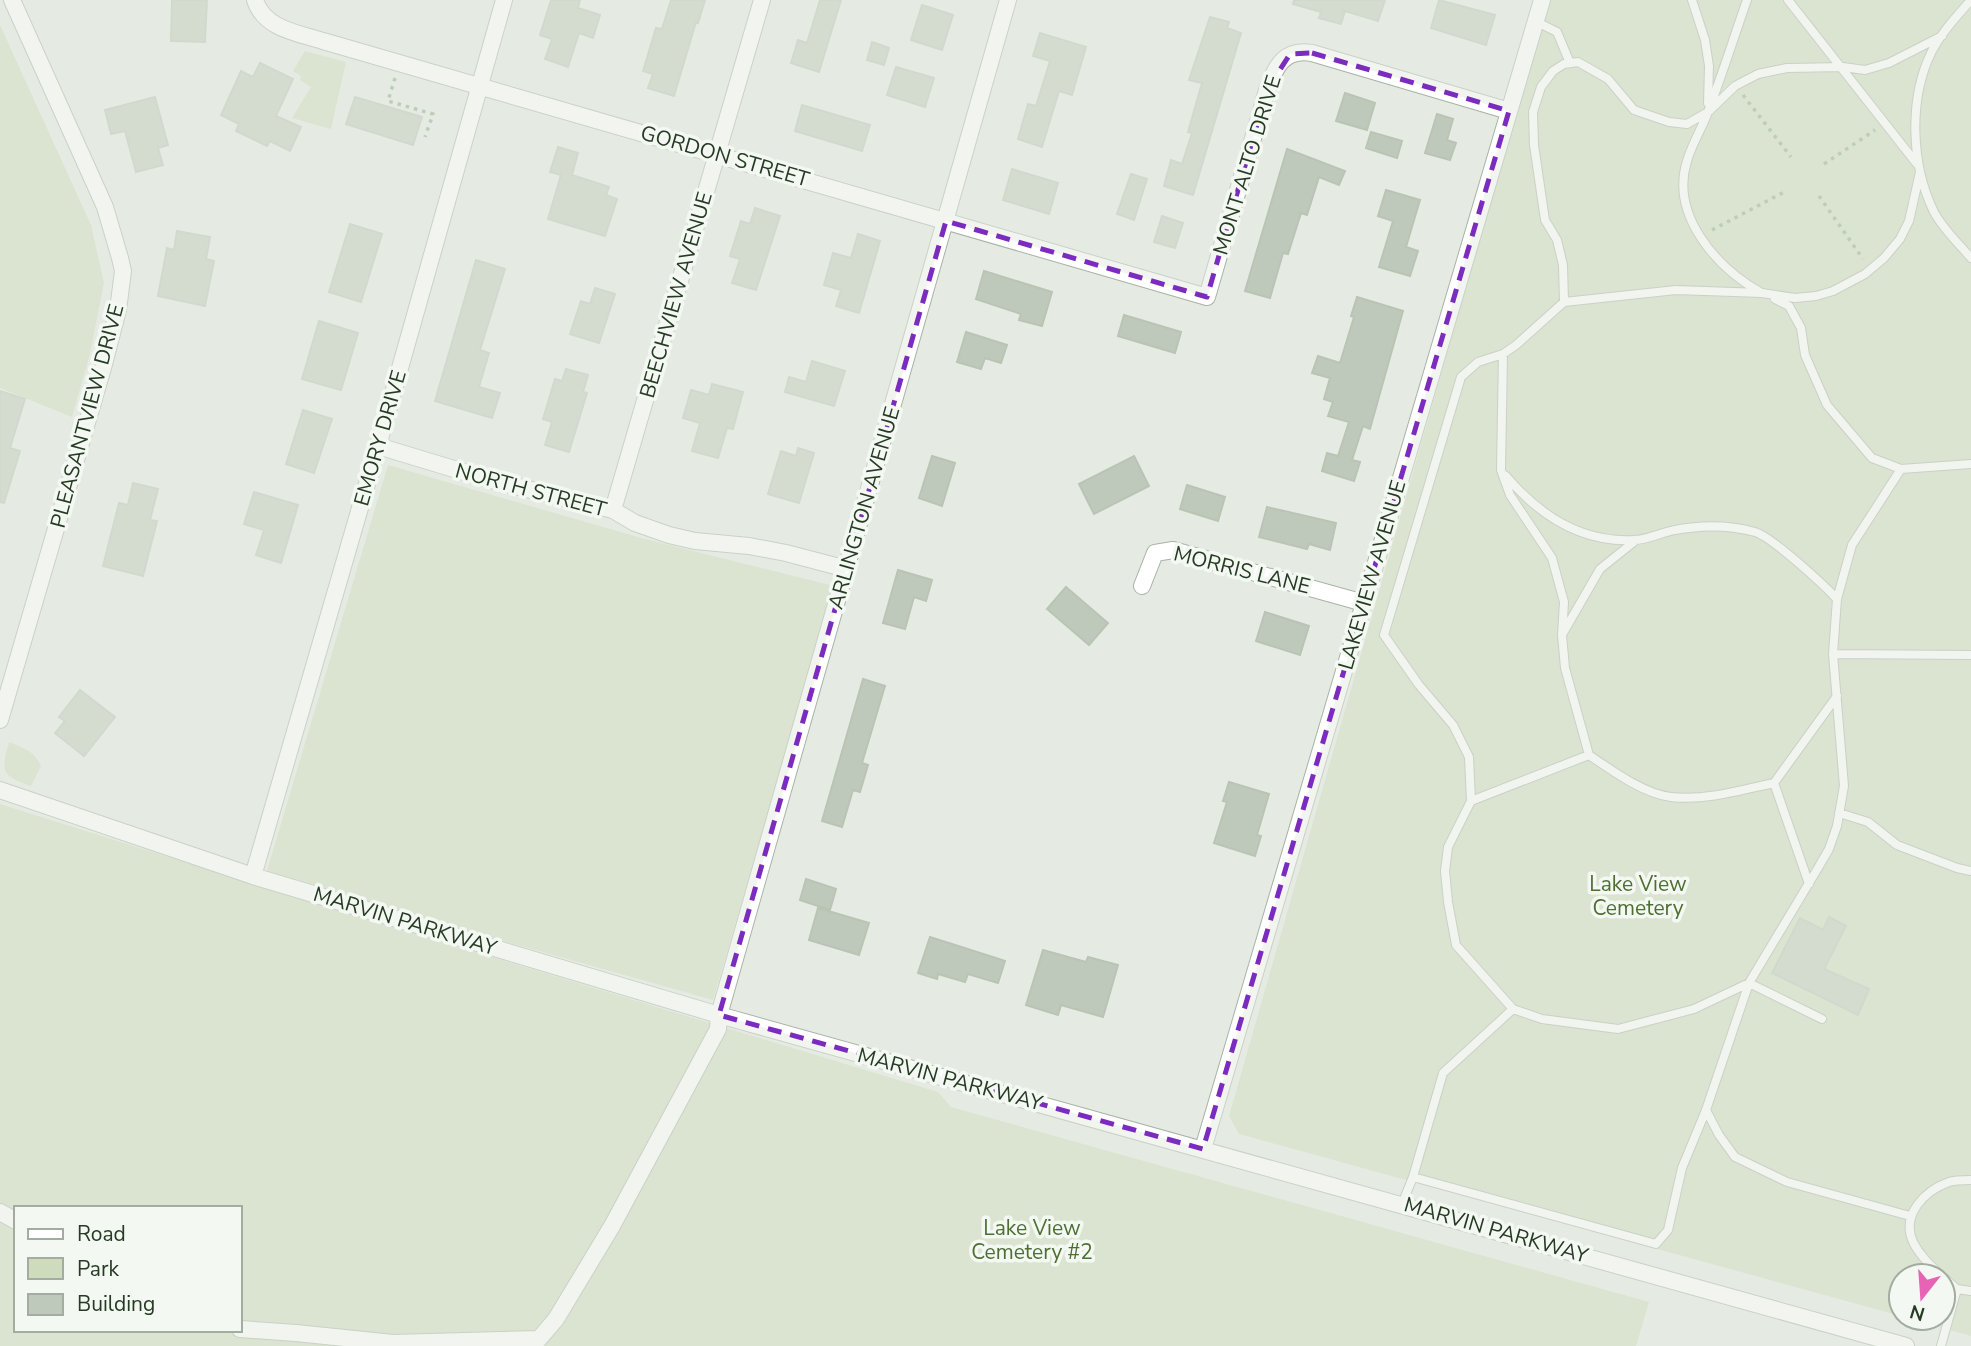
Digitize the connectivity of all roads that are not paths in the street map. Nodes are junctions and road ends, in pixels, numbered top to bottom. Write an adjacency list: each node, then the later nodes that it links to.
1 (12, 0): 40 (street, PLEASANTVIEW DRIVE)
2 (255, 0): 15 (street, GORDON STREET)
3 (504, 0): 15 (street, EMORY DRIVE)
4 (762, 0): 18 (street, BEECHVIEW AVENUE)
5 (1008, 0): 20 (street, ARLINGTON AVENUE)
6 (1542, 0): 11 (street, LAKEVIEW AVENUE)
7 (1692, 0): 17 (lane)
8 (1746, 0): 17 (lane)
9 (1788, 0): 14 (lane)
10 (1970, 1): 12 (lane)
11 (1535, 21): 13 (lane); 16 (street, LAKEVIEW AVENUE)
12 (1941, 36): 14 (lane); 19 (lane)
13 (1570, 64): 17 (lane); 24 (lane)
14 (1843, 67): 17 (lane); 19 (lane)
15 (480, 85): 18 (street, GORDON STREET); 26 (street, EMORY DRIVE)
16 (1509, 111): 23 (street, MONT ALTO DRIVE); 35 (street, LAKEVIEW AVENUE)
17 (1708, 112): 22 (lane)
18 (717, 154): 20 (street, GORDON STREET); 30 (street, BEECHVIEW AVENUE)
19 (1918, 168): 21 (lane); 22 (lane)
20 (946, 221): 23 (street, GORDON STREET); 32 (street, ARLINGTON AVENUE)
21 (1971, 258)
22 (1762, 293): 24 (lane); 28 (lane)
23 (1207, 297)
24 (1564, 302): 25 (lane)
25 (1503, 354): 29 (lane); 44 (lane)
26 (378, 446): 30 (street, NORTH STREET); 47 (street, EMORY DRIVE)
27 (1971, 464): 28 (lane)
28 (1901, 469): 34 (lane)
29 (1502, 470): 31 (lane); 36 (lane)
30 (613, 510): 32 (street, NORTH STREET)
31 (1635, 541): 34 (lane); 36 (lane)
32 (847, 569): 51 (street, ARLINGTON AVENUE)
33 (1142, 586): 35 (street, MORRIS LANE)
34 (1837, 599): 37 (lane)
35 (1364, 603): 54 (street, LAKEVIEW AVENUE)
36 (1562, 635): 41 (lane)
37 (1833, 654): 38 (lane); 39 (lane)
38 (1971, 655)
39 (1837, 696): 42 (lane); 45 (lane)
40 (0, 720)
41 (1588, 755): 42 (lane); 44 (lane)
42 (1774, 783): 48 (lane)
43 (0, 790): 47 (street, MARVIN PARKWAY)
44 (1471, 801): 50 (lane)
45 (1839, 813): 46 (lane); 48 (lane)
46 (1971, 871)
47 (253, 876): 51 (street, MARVIN PARKWAY)
48 (1809, 884): 49 (lane)
49 (1749, 983): 50 (lane); 52 (lane); 53 (lane)
50 (1513, 1009): 55 (lane)
51 (719, 1015): 54 (street, MARVIN PARKWAY); 64 (street, ARLINGTON AVENUE)
52 (1822, 1019)
53 (1706, 1110): 55 (lane); 58 (lane)
54 (1203, 1149): 57 (street, MARVIN PARKWAY)
55 (1413, 1177): 57 (lane)
56 (1971, 1180): 58 (lane)
57 (1402, 1204): 65 (street, MARVIN PARKWAY)
58 (1910, 1216): 59 (lane)
59 (1927, 1262)
60 (1957, 1289): 61 (lane)
61 (1971, 1291)
62 (242, 1329): 63 (street)
63 (365, 1343): 64 (street)
64 (536, 1343)
65 (1906, 1346)

